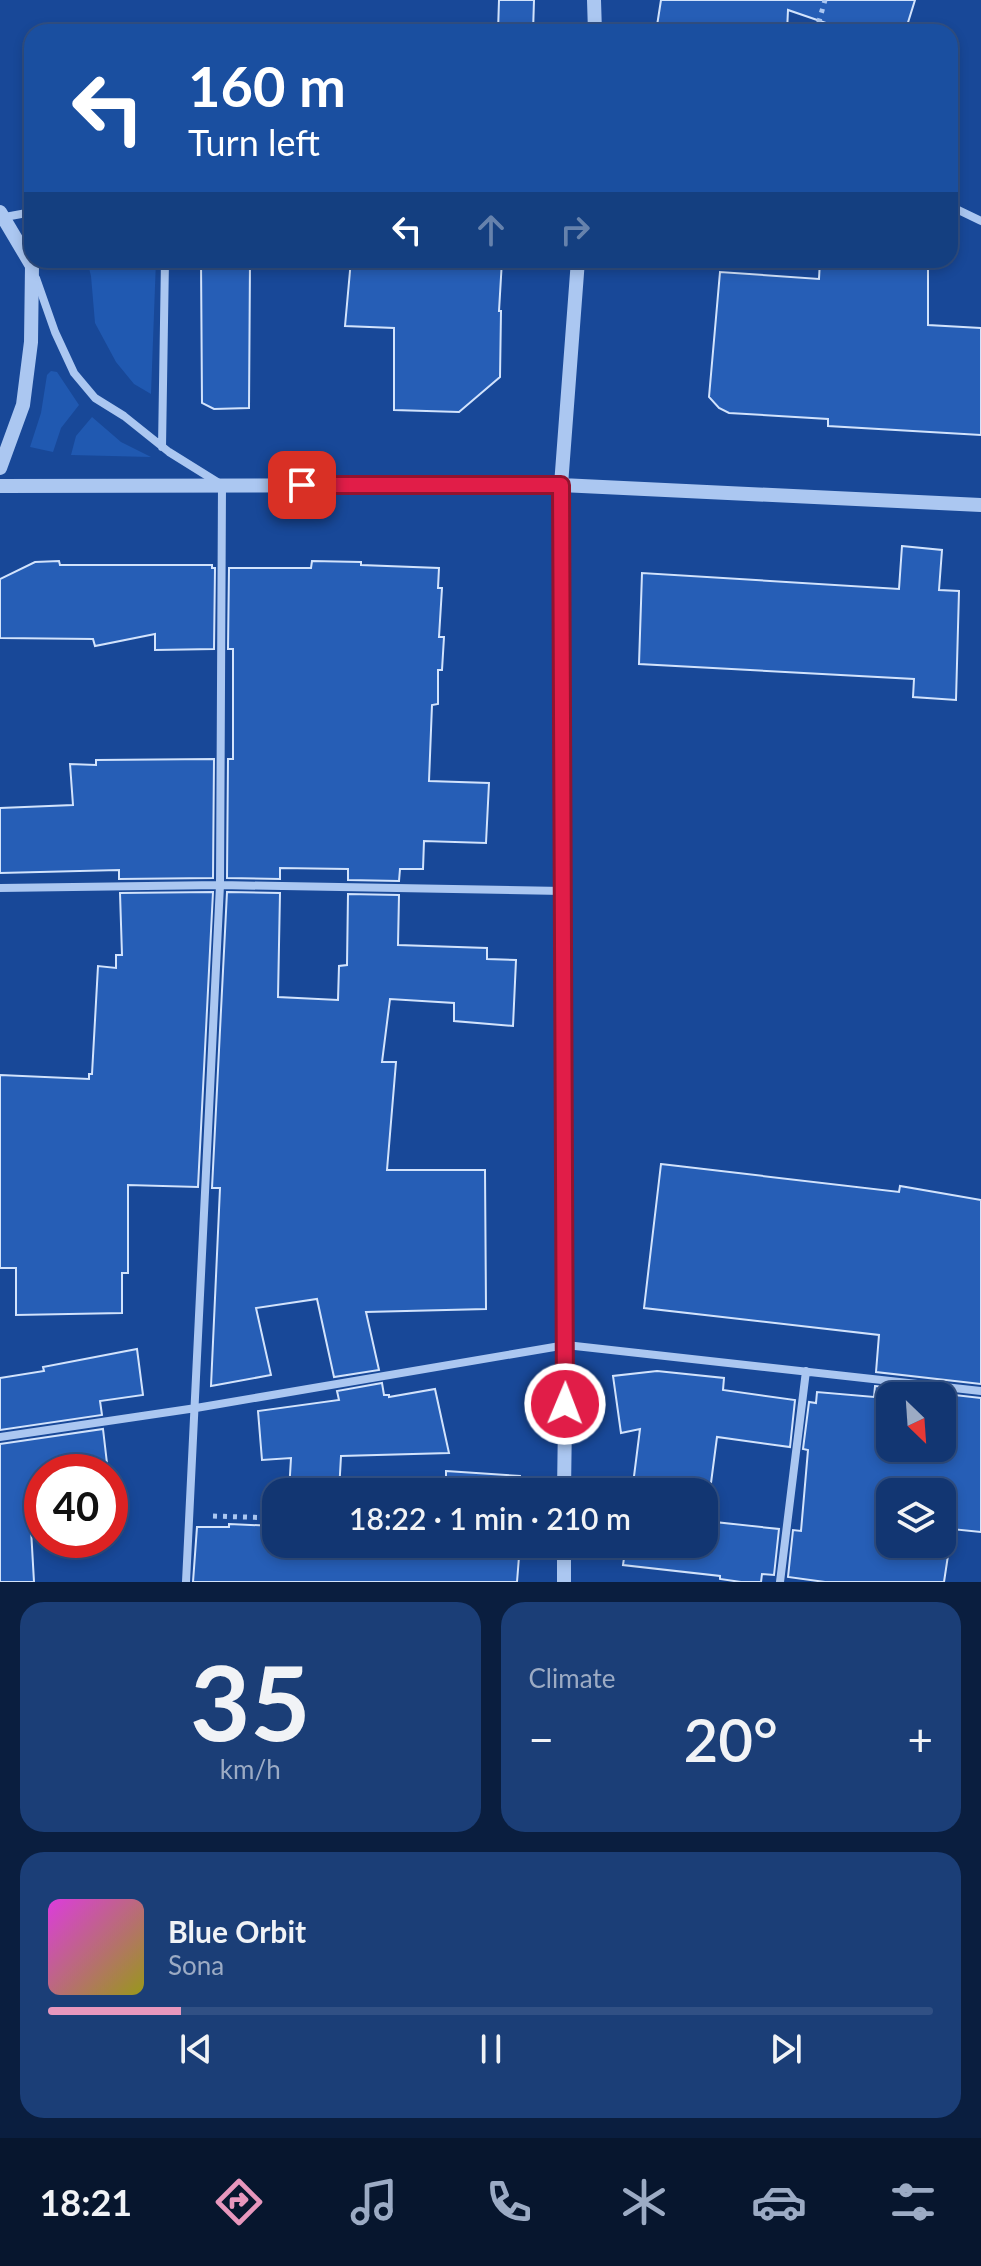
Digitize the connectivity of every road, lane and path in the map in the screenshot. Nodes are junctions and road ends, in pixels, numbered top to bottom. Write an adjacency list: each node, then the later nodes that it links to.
1 (594, 0): 3 (street)
2 (825, 0): 4 (path)
3 (595, 24)
4 (818, 24)
5 (958, 210): 8 (street)
6 (24, 213): 7 (street)
7 (2, 214): 9 (street)
8 (981, 221)
9 (24, 252)
10 (32, 268): 15 (street)
11 (33, 268): 14 (street)
12 (165, 268): 14 (street)
13 (577, 268): 17 (street)
14 (162, 447): 16 (street)
15 (0, 468)
16 (222, 485): 17 (street); 18 (street); 20 (street)
17 (561, 485): 19 (street); 22 (street)
18 (0, 486)
19 (981, 505)
20 (220, 885): 21 (street); 22 (street); 26 (street)
21 (0, 888)
22 (563, 891): 23 (street)
23 (566, 1345): 24 (street); 26 (street); 28 (street)
24 (806, 1371): 25 (street); 34 (street)
25 (981, 1391)
26 (196, 1408): 27 (street); 29 (street)
27 (0, 1437)
28 (564, 1478)
29 (190, 1516): 30 (path); 32 (street)
30 (262, 1518)
31 (564, 1558): 33 (street)
32 (186, 1582)
33 (564, 1582)
34 (780, 1582)

